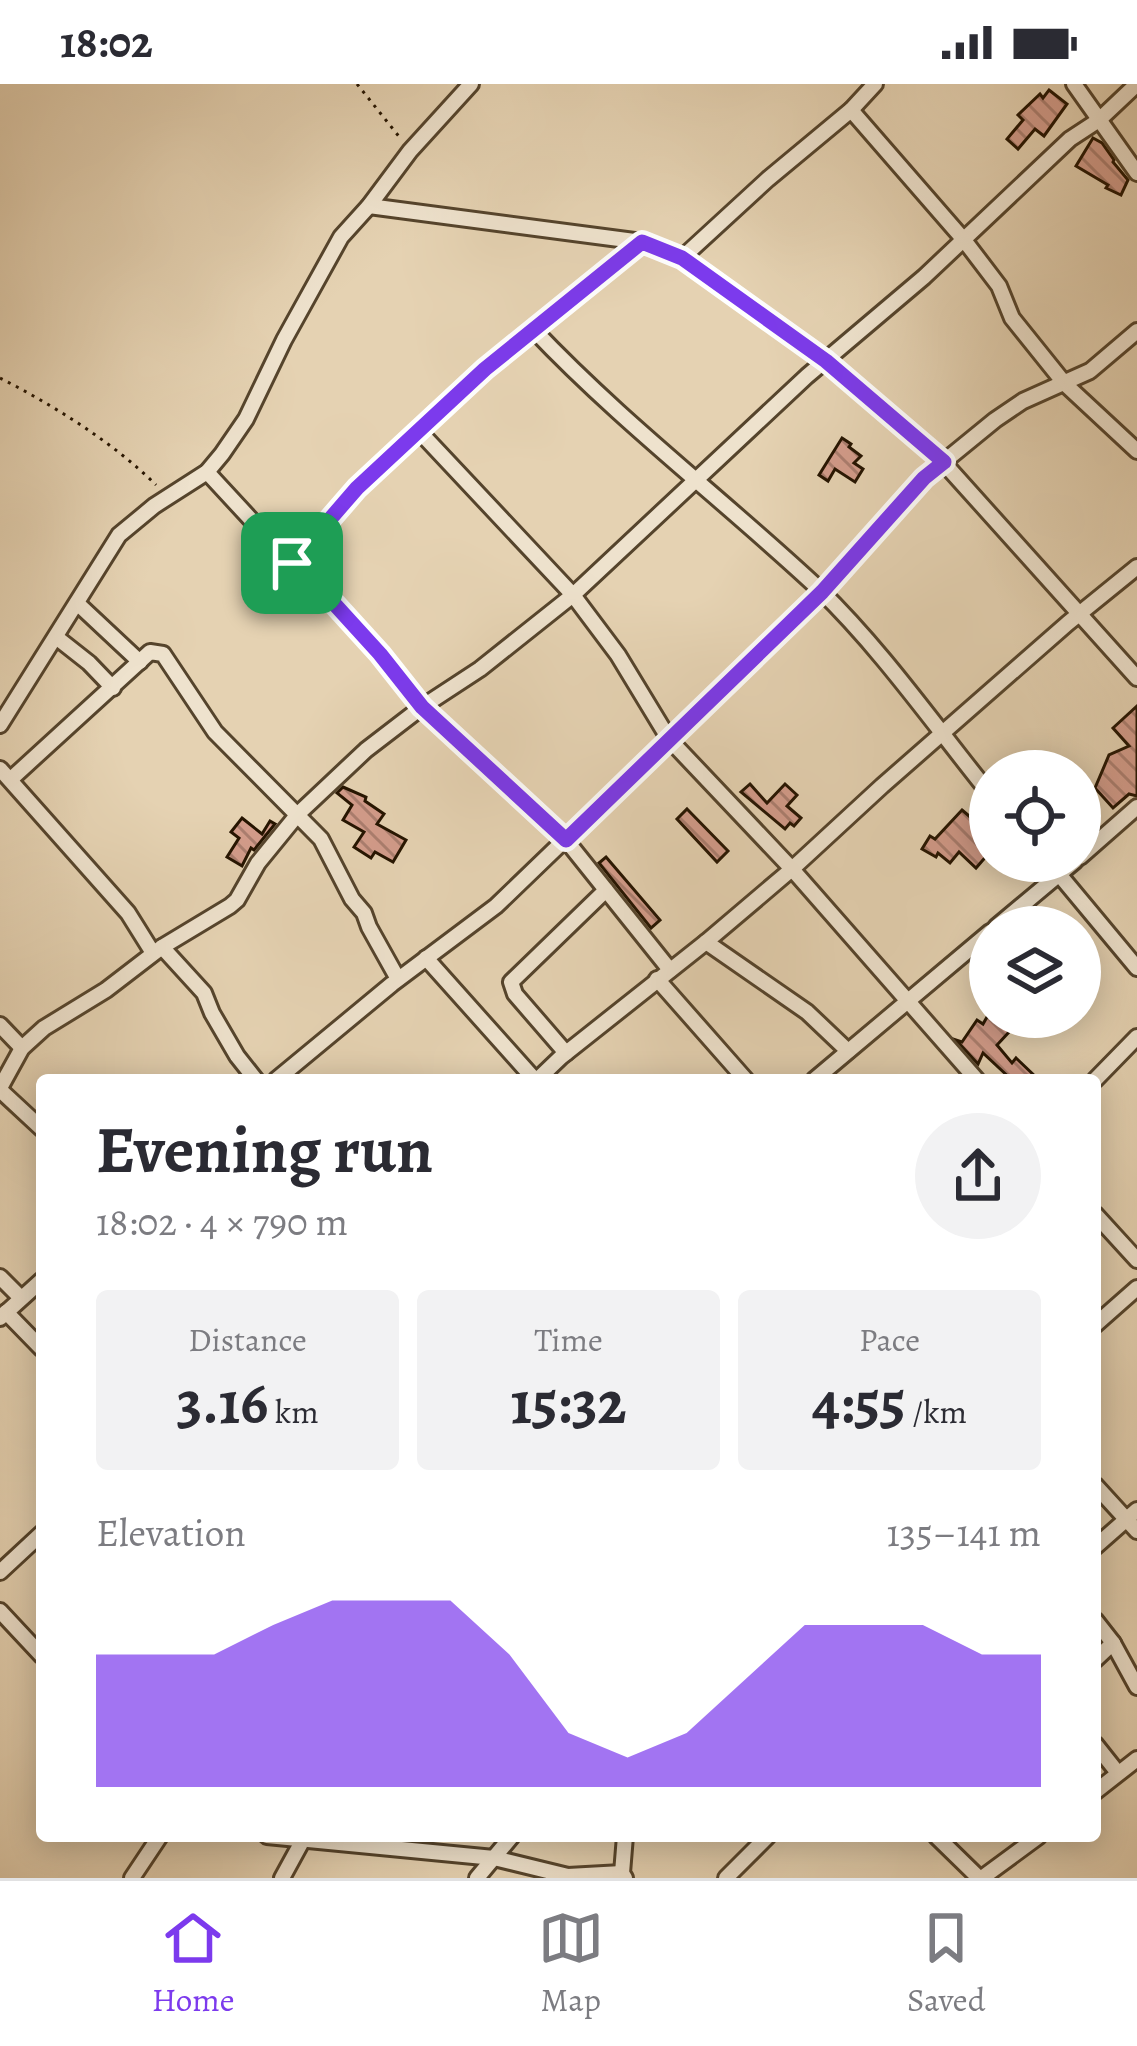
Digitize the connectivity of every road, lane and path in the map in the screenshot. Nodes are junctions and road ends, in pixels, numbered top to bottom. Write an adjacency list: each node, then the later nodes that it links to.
1 (357, 84): 8 (path)
2 (471, 84): 8 (street)
3 (875, 84): 6 (street)
4 (1074, 84): 7 (street)
5 (1137, 84): 7 (street)
6 (851, 110): 11 (street); 13 (street)
7 (1099, 120): 9 (street); 11 (street)
8 (410, 151): 10 (street)
9 (1137, 173)
10 (369, 206): 12 (street); 22 (street)
11 (964, 240): 16 (street); 18 (street)
12 (642, 242): 13 (street); 14 (street)
13 (682, 258): 16 (street)
14 (533, 329): 19 (street); 23 (street)
15 (1137, 331): 18 (street)
16 (826, 361): 21 (street); 23 (street)
17 (0, 378): 24 (path)
18 (1065, 384): 20 (street); 21 (street)
19 (419, 431): 25 (street); 28 (street)
20 (1137, 451)
21 (944, 462): 27 (street); 30 (street)
22 (207, 472): 24 (street); 25 (street)
23 (698, 481): 27 (street); 28 (street)
24 (168, 497): 29 (street)
25 (292, 563): 35 (street)
26 (1137, 567): 30 (street)
27 (822, 592): 37 (street); 38 (street)
28 (573, 595): 35 (street); 38 (street)
29 (77, 603): 31 (street); 32 (street)
30 (1079, 615): 33 (street); 37 (street)
31 (56, 638): 34 (street); 36 (street)
32 (140, 662): 34 (street); 42 (street)
33 (1137, 678)
34 (113, 688): 40 (street)
35 (422, 707): 42 (street); 44 (street)
36 (0, 725)
37 (942, 734): 39 (street); 45 (street)
38 (670, 739): 44 (street); 45 (street)
39 (969, 768)
40 (6, 774): 51 (street)
41 (1137, 807): 43 (street)
42 (298, 814): 51 (street); 56 (street)
43 (1101, 838)
44 (566, 840): 48 (street); 53 (street)
45 (792, 869): 50 (street); 57 (street)
46 (1050, 882): 49 (street)
47 (1066, 882): 54 (street)
48 (606, 890): 55 (street); 62 (street)
49 (1021, 906)
50 (706, 942): 55 (street); 61 (street)
51 (158, 950): 60 (street); 64 (street)
52 (969, 950): 57 (street)
53 (426, 958): 56 (street); 65 (street)
54 (1137, 968)
55 (664, 975): 62 (street); 67 (street)
56 (398, 980): 63 (street)
57 (909, 1000): 61 (street); 69 (street)
58 (0, 1024): 60 (street)
59 (1137, 1037): 70 (street)
60 (22, 1048): 71 (street)
61 (848, 1051): 68 (street)
62 (566, 1053): 66 (street)
63 (296, 1073)
64 (251, 1074)
65 (531, 1074)
66 (543, 1074)
67 (741, 1074)
68 (821, 1074)
69 (972, 1074)
70 (1101, 1074)
71 (0, 1089): 72 (street)
72 (36, 1123)
73 (1101, 1221): 74 (street)
74 (1137, 1260)
75 (0, 1277): 78 (street)
76 (36, 1285): 78 (street)
77 (1137, 1288): 80 (street)
78 (22, 1298): 79 (street)
79 (3, 1315): 81 (street)
80 (1101, 1320)
81 (36, 1343)
82 (1101, 1491): 83 (street)
83 (1133, 1520): 85 (street)
84 (36, 1539): 86 (street)
85 (1101, 1543)
86 (0, 1572)
87 (0, 1612): 90 (street)
88 (1101, 1628): 89 (street)
89 (1113, 1643): 91 (street); 92 (street)
90 (36, 1650)
91 (1101, 1654)
92 (1137, 1688)
93 (1101, 1752): 95 (street)
94 (1137, 1759): 95 (street)
95 (1118, 1773): 96 (street)
96 (1101, 1787)
97 (156, 1842): 107 (street)
98 (302, 1842): 108 (street)
99 (342, 1842): 105 (street)
100 (507, 1842): 105 (street)
101 (625, 1842): 106 (street)
102 (762, 1842): 110 (street)
103 (942, 1842): 111 (street)
104 (1031, 1842): 111 (street)
105 (494, 1858): 106 (street); 109 (street)
106 (624, 1875)
107 (132, 1878)
108 (282, 1878)
109 (477, 1878)
110 (725, 1878)
111 (981, 1878)

